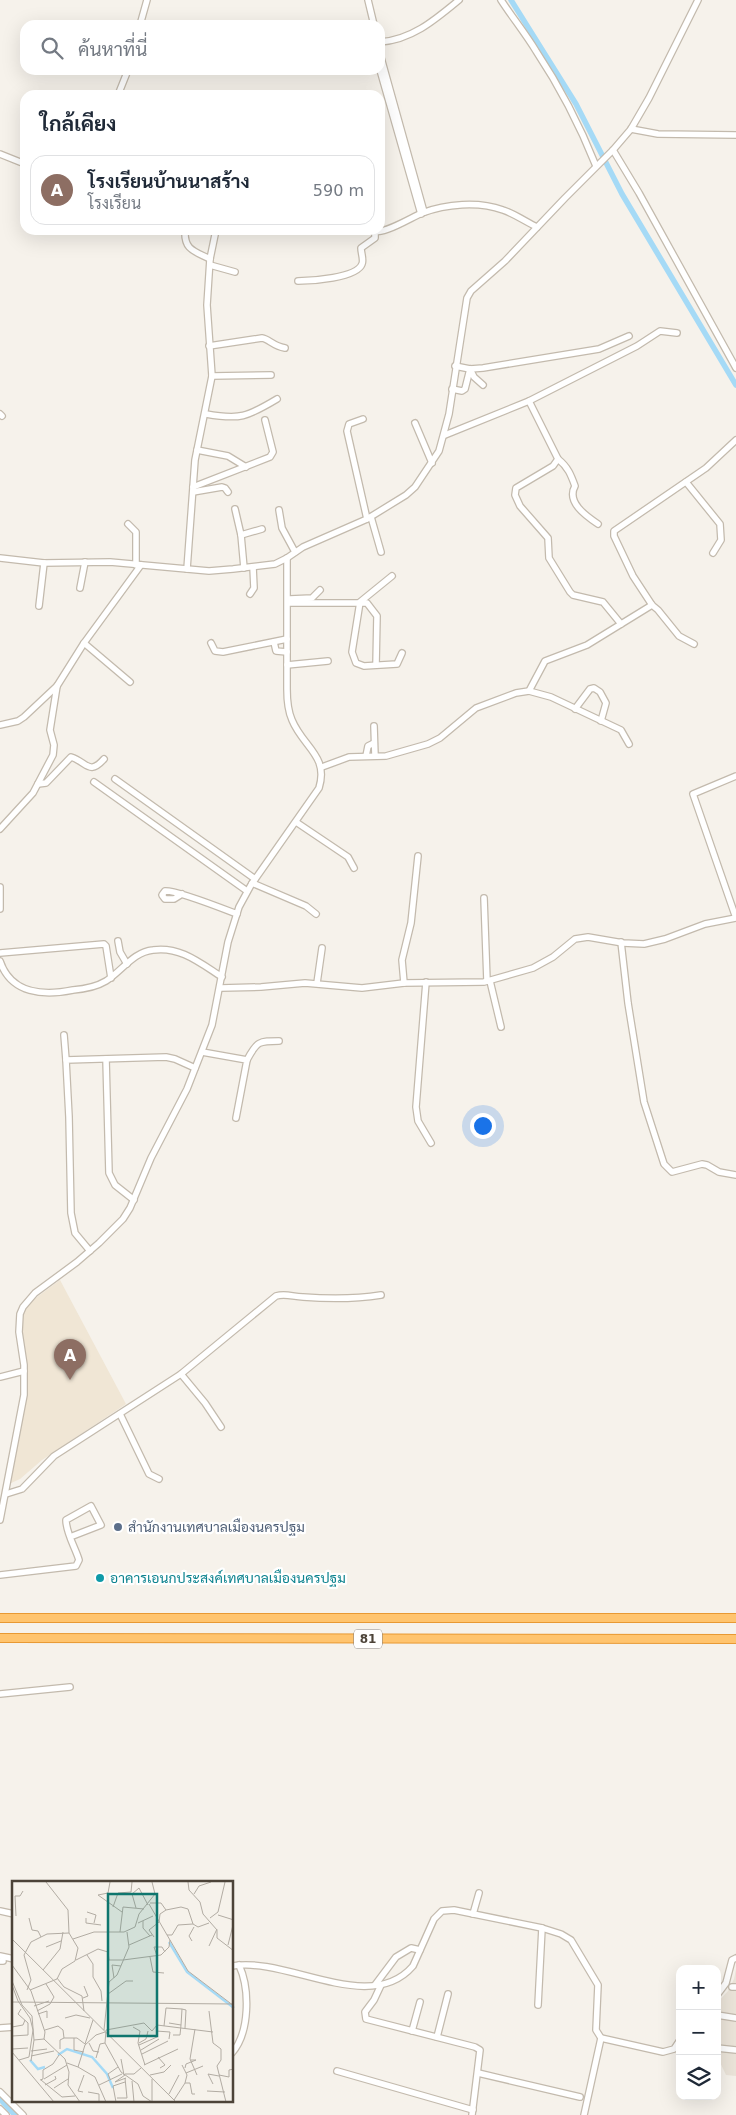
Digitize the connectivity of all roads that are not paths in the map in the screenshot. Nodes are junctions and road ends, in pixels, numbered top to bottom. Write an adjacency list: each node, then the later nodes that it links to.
1 (148, 0): 6 (street)
2 (368, 0): 7 (street)
3 (460, 0): 8 (street)
4 (501, 0): 18 (street)
5 (698, 0): 13 (street)
6 (142, 20)
7 (373, 20)
8 (385, 41)
9 (385, 73): 19 (street)
10 (126, 75): 12 (street)
11 (381, 75): 19 (street)
12 (120, 90)
13 (631, 129): 14 (street); 15 (street)
14 (736, 135)
15 (613, 150): 18 (street); 33 (street)
16 (0, 154): 17 (street)
17 (20, 162)
18 (598, 164): 20 (street)
19 (422, 213): 20 (street); 21 (street)
20 (537, 227): 32 (street)
21 (385, 230)
22 (184, 235): 25 (street)
23 (215, 235): 25 (street)
24 (374, 235): 27 (street)
25 (210, 262): 26 (street); 30 (street)
26 (235, 272)
27 (298, 281)
28 (677, 333): 40 (street)
29 (629, 336): 34 (street)
30 (209, 346): 31 (street); 35 (street)
31 (285, 348)
32 (456, 366): 34 (street); 38 (street)
33 (736, 368)
34 (470, 369): 37 (street); 38 (street)
35 (212, 376): 36 (street); 41 (street)
36 (271, 376)
37 (483, 385)
38 (452, 389): 45 (street)
39 (277, 399): 41 (street)
40 (529, 401): 45 (street); 48 (street)
41 (206, 414): 47 (street)
42 (363, 419): 56 (street)
43 (265, 420): 50 (street)
44 (415, 423): 49 (street)
45 (445, 435): 49 (street)
46 (736, 440): 51 (street)
47 (197, 450): 50 (street); 52 (street)
48 (558, 459): 58 (street); 80 (street)
49 (432, 463): 56 (street)
50 (246, 467): 52 (street)
51 (686, 482): 63 (street); 78 (street)
52 (193, 489): 53 (street); 71 (street)
53 (228, 492)
54 (235, 508): 60 (street)
55 (279, 510): 61 (street)
56 (369, 518): 61 (street); 62 (street)
57 (128, 524): 68 (street)
58 (598, 524)
59 (262, 529): 60 (street)
60 (241, 535): 70 (street)
61 (295, 552): 65 (street)
62 (381, 552)
63 (713, 553)
64 (0, 558): 67 (street)
65 (287, 558): 69 (street); 76 (street)
66 (85, 562): 67 (street); 68 (street); 73 (street)
67 (44, 563): 79 (street)
68 (138, 565): 71 (street); 84 (street)
69 (253, 567): 70 (street); 75 (street)
70 (244, 568): 71 (street)
71 (187, 569)
72 (392, 576): 77 (street)
73 (80, 588)
74 (320, 590): 76 (street)
75 (250, 594)
76 (288, 601): 77 (street); 81 (street)
77 (360, 602): 90 (street); 90 (street)
78 (652, 605): 80 (street); 85 (street)
79 (39, 606)
80 (621, 624): 93 (street)
81 (287, 639): 83 (street); 86 (street)
82 (211, 642): 83 (street)
83 (274, 642): 86 (street)
84 (84, 643): 91 (street); 92 (street)
85 (694, 644)
86 (287, 652): 89 (street)
87 (402, 653): 90 (street)
88 (328, 661): 89 (street)
89 (287, 665): 103 (street)
90 (376, 665)
91 (130, 682)
92 (57, 686): 96 (street); 107 (street)
93 (530, 691): 94 (street); 101 (street)
94 (575, 709): 95 (street); 95 (street)
95 (601, 721): 99 (street)
96 (0, 725)
97 (374, 726): 98 (street)
98 (374, 742): 100 (street); 101 (street)
99 (629, 744)
100 (366, 756): 101 (street); 103 (street)
101 (374, 756)
102 (104, 759): 107 (street)
103 (322, 767): 108 (street)
104 (736, 776): 121 (street)
105 (115, 780): 112 (street)
106 (94, 782): 114 (street)
107 (38, 784): 109 (street)
108 (296, 822): 111 (street); 112 (street)
109 (0, 829)
110 (418, 856): 131 (street)
111 (354, 868)
112 (254, 881): 114 (street); 119 (street)
113 (0, 887): 117 (street)
114 (247, 891): 118 (street)
115 (182, 894): 118 (street)
116 (484, 898): 128 (street)
117 (0, 909)
118 (236, 914): 126 (street)
119 (316, 914)
120 (118, 941): 125 (street)
121 (621, 942): 128 (street); 143 (street)
122 (322, 948): 130 (street)
123 (0, 953): 127 (street)
124 (0, 961): 127 (street)
125 (127, 964): 126 (street); 127 (street)
126 (222, 977): 132 (street)
127 (111, 978)
128 (489, 981): 129 (street); 133 (street)
129 (426, 982): 131 (street); 142 (street)
130 (317, 983): 131 (street); 132 (street)
131 (404, 983)
132 (221, 988): 136 (street)
133 (501, 1027)
134 (64, 1035): 137 (street)
135 (279, 1041): 139 (street)
136 (202, 1052): 139 (street); 140 (street)
137 (66, 1060): 138 (street); 145 (street)
138 (106, 1060): 140 (street); 144 (street)
139 (247, 1060): 141 (street)
140 (195, 1068): 144 (street)
141 (236, 1118)
142 (431, 1143)
143 (736, 1175)
144 (134, 1200): 145 (street)
145 (90, 1251): 147 (street)
146 (381, 1295): 148 (street)
147 (24, 1371): 149 (street); 153 (street)
148 (181, 1374): 150 (street); 151 (street)
149 (0, 1377)
150 (120, 1414): 152 (street); 153 (street)
151 (221, 1427)
152 (159, 1479)
153 (6, 1494): 154 (street)
154 (0, 1520)
155 (70, 1537): 155 (street); 156 (street)
156 (0, 1575)
157 (0, 1618): 158 (highway, 81)
158 (736, 1618)
159 (0, 1638): 160 (highway, 81)
160 (736, 1639)
161 (70, 1687): 162 (street)
162 (0, 1694)
163 (479, 1893): 164 (street)
164 (474, 1914): 165 (street); 166 (street)
165 (542, 1928): 173 (street); 178 (street)
166 (420, 1950): 169 (street); 169 (street)
167 (736, 1958): 170 (street)
168 (236, 1965): 169 (street); 181 (street)
169 (378, 1985): 176 (street)
170 (721, 1990)
171 (448, 1994): 177 (street)
172 (420, 2002): 176 (street)
173 (538, 2005)
174 (721, 2016): 175 (street)
175 (736, 2018)
176 (412, 2031): 177 (street)
177 (437, 2037): 184 (street)
178 (601, 2038): 179 (street); 191 (street)
179 (676, 2046)
180 (721, 2048): 182 (street)
181 (234, 2050)
182 (736, 2050)
183 (337, 2071): 188 (street)
184 (478, 2073): 186 (street); 188 (street)
185 (0, 2092): 190 (street)
186 (580, 2097)
187 (0, 2109): 189 (street)
188 (472, 2113)
189 (6, 2115)
190 (23, 2115)
191 (584, 2115)

